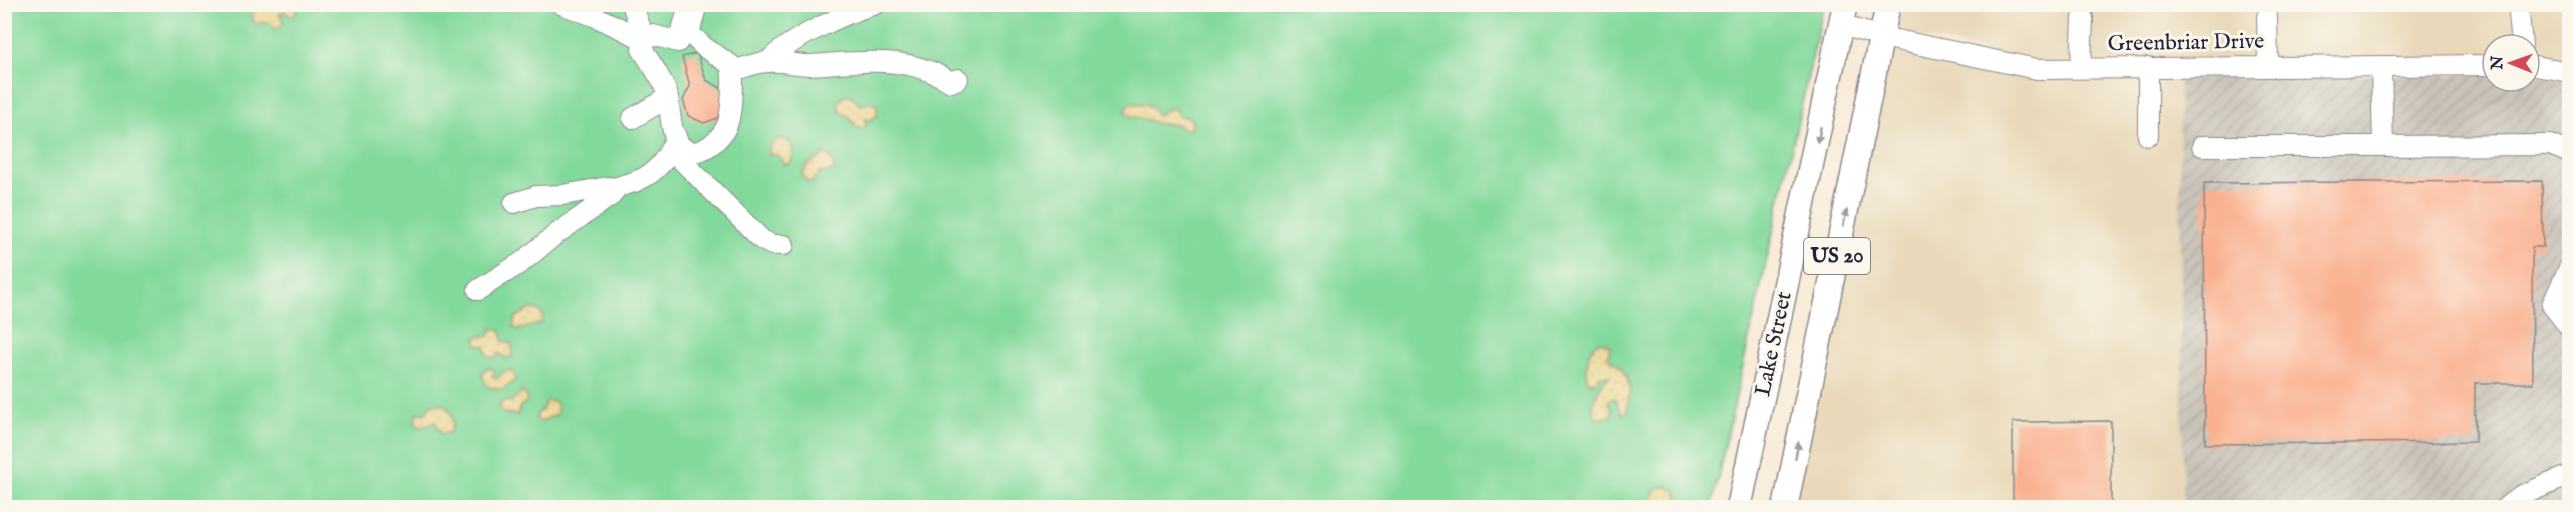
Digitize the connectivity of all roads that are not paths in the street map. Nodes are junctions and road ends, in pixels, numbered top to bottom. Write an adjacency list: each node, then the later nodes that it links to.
1 (561, 4): 13 (lane)
2 (632, 4): 13 (lane)
3 (690, 4): 13 (lane)
4 (696, 4): 21 (lane)
5 (876, 4): 14 (lane)
6 (1888, 4): 12 (main road, Lake Street / US 20)
7 (2518, 4): 11 (lane)
8 (1843, 15): 12 (lane, Greenbriar Drive); 38 (main road, Lake Street / US 20, one-way to 38)
9 (2267, 17): 15 (lane)
10 (2083, 18): 20 (lane)
11 (2521, 33)
12 (1882, 37): 20 (lane, Greenbriar Drive); 39 (main road, Lake Street / US 20, one-way to 12)
13 (645, 40): 24 (lane)
14 (768, 62): 21 (lane); 23 (lane)
15 (2268, 65): 17 (lane, Greenbriar Drive); 18 (lane, Greenbriar Drive)
16 (2481, 65): 18 (lane, Greenbriar Drive)
17 (2148, 67): 20 (lane, Greenbriar Drive); 26 (lane)
18 (2381, 67): 29 (lane)
19 (2541, 67): 22 (lane)
20 (2081, 68)
21 (732, 71): 27 (lane)
22 (2570, 72)
23 (958, 79)
24 (669, 103): 25 (lane); 27 (lane)
25 (633, 117)
26 (2148, 136)
27 (673, 143): 31 (lane); 33 (lane)
28 (2202, 146): 29 (lane)
29 (2383, 146): 30 (lane)
30 (2570, 153)
31 (616, 189): 32 (lane); 35 (lane)
32 (514, 203)
33 (784, 245)
34 (2570, 266): 36 (lane)
35 (478, 290)
36 (2568, 322)
37 (2568, 479): 40 (lane)
38 (1739, 507)
39 (1785, 507)
40 (2505, 507)

